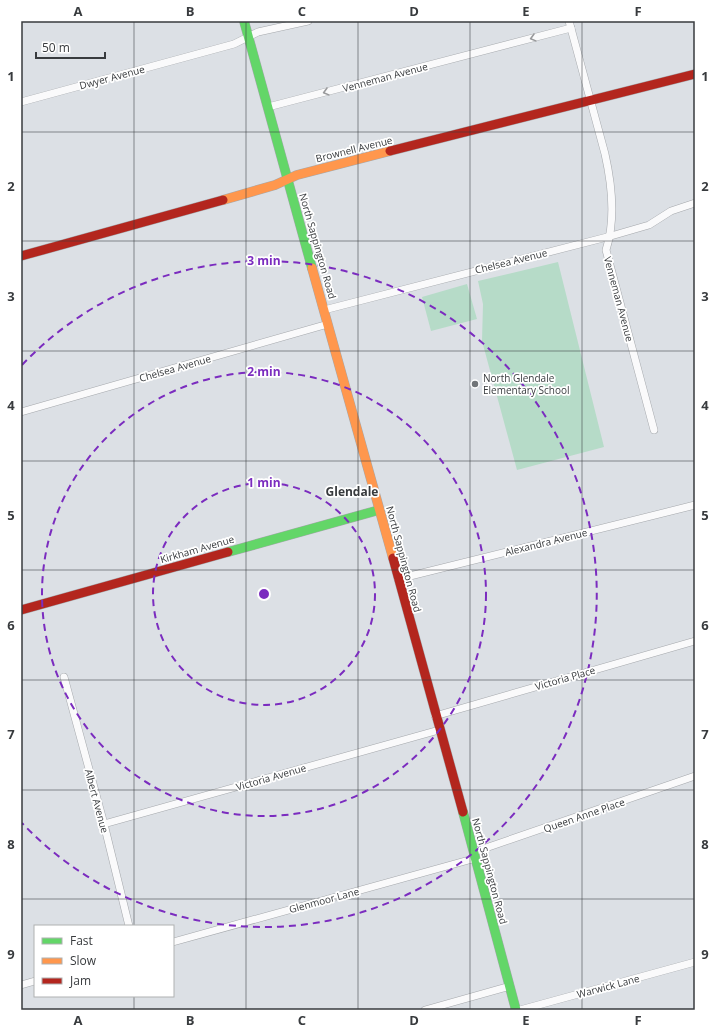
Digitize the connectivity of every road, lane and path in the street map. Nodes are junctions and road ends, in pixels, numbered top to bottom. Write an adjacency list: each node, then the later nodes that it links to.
1 (244, 21): 4 (street, North Sappington Road)
2 (308, 21): 4 (street, Dwyer Avenue)
3 (570, 24): 6 (street, Venneman Avenue); 8 (street, Venneman Avenue, one-way to 8)
4 (249, 38): 7 (street, Dwyer Avenue); 8 (street, North Sappington Road)
5 (695, 74): 6 (street, Brownell Avenue)
6 (591, 100): 9 (street, Brownell Avenue); 11 (street, Venneman Avenue)
7 (21, 102)
8 (268, 107): 9 (street, North Sappington Road)
9 (288, 179): 12 (street, Brownell Avenue); 13 (street, North Sappington Road)
10 (695, 203): 11 (street, Chelsea Avenue)
11 (611, 236): 13 (street, Chelsea Avenue); 16 (street, Venneman Avenue)
12 (21, 256)
13 (324, 310): 14 (street, North Sappington Road)
14 (328, 324): 15 (street, Chelsea Avenue); 18 (street, North Sappington Road)
15 (21, 412)
16 (654, 430)
17 (695, 505): 19 (street, Alexandra Avenue)
18 (379, 510): 19 (street, North Sappington Road); 20 (street, Kirkham Avenue)
19 (398, 579): 23 (street, North Sappington Road)
20 (21, 610)
21 (695, 641): 23 (street, Victoria Place)
22 (64, 677): 26 (street, Albert Avenue)
23 (435, 716): 24 (street, North Sappington Road)
24 (439, 730): 26 (street, Victoria Avenue); 27 (street, North Sappington Road)
25 (695, 776): 27 (street, Queen Anne Place)
26 (104, 824): 28 (street, Albert Avenue)
27 (475, 855): 29 (street, Glenmoor Lane); 33 (street, North Sappington Road)
28 (129, 925)
29 (174, 942)
30 (695, 962): 36 (street, Warwick Lane)
31 (34, 981): 32 (street)
32 (21, 985)
33 (510, 986): 34 (street); 35 (street, North Sappington Road)
34 (426, 1010)
35 (516, 1010)
36 (520, 1010)

